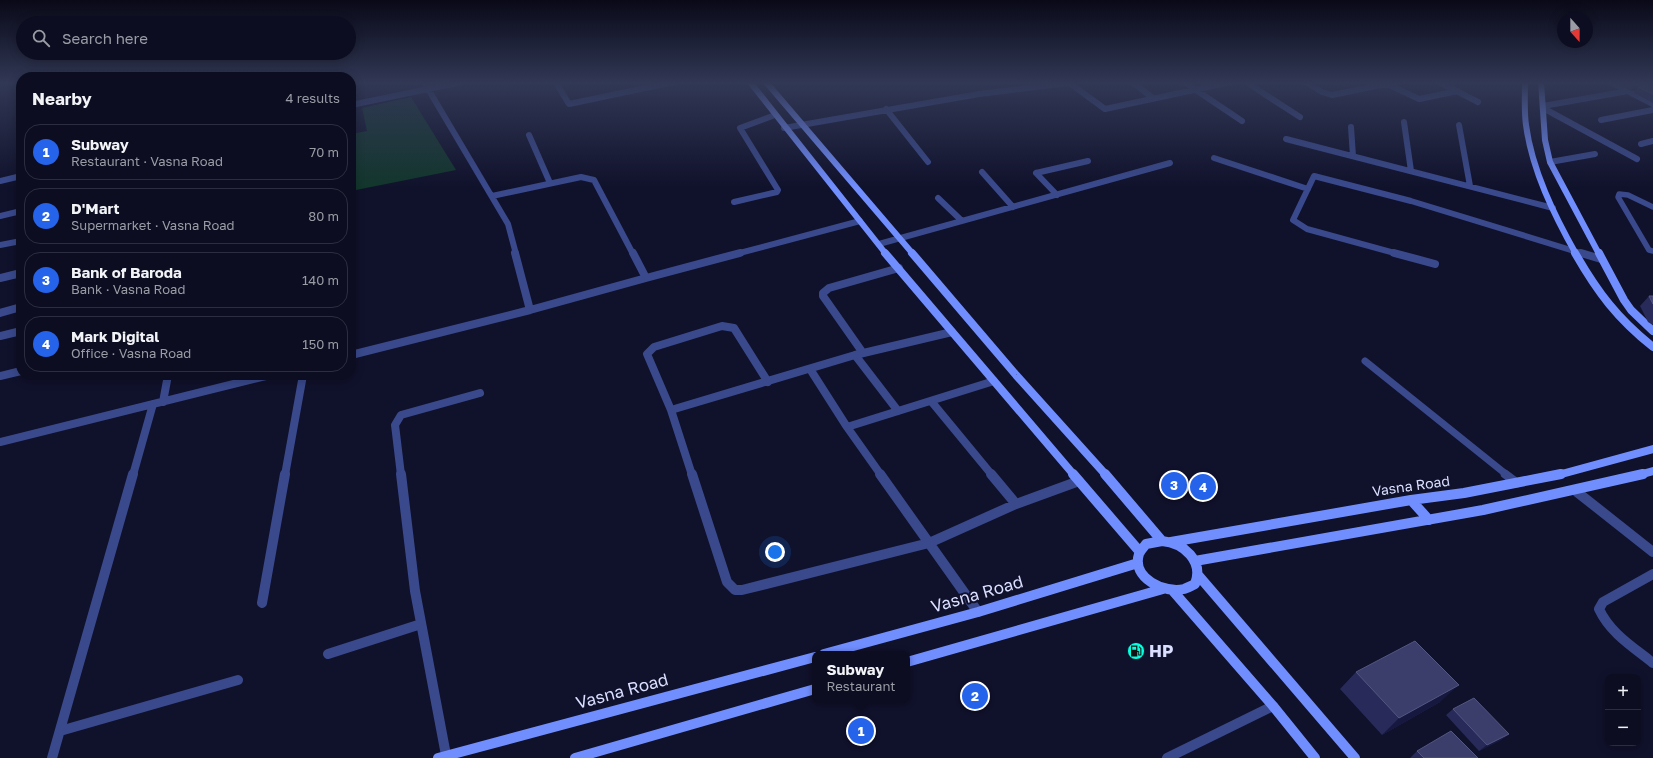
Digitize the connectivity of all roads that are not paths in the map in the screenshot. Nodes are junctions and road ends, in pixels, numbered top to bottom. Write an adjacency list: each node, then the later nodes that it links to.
1 (444, 117): 39 (street)
2 (768, 117): 41 (street)
3 (777, 117): 18 (street)
4 (798, 117): 15 (street)
5 (836, 117): 15 (street)
6 (893, 117): 28 (street)
7 (1237, 117): 13 (street)
8 (1526, 117): 43 (street)
9 (1544, 117): 29 (street)
10 (1562, 117): 26 (street)
11 (1615, 117): 12 (street)
12 (1601, 120)
13 (1242, 121)
14 (1404, 122): 31 (street)
15 (803, 123): 18 (street); 49 (street)
16 (1458, 126): 36 (street)
17 (1351, 127): 24 (street)
18 (784, 128): 47 (street)
19 (529, 135): 35 (street)
20 (1286, 139): 24 (street)
21 (1653, 141): 22 (street)
22 (1641, 144)
23 (1595, 154): 29 (street)
24 (1353, 156): 31 (street)
25 (1214, 158): 37 (street)
26 (1638, 158)
27 (1088, 161): 38 (street)
28 (928, 162)
29 (1550, 162): 55 (street)
30 (1170, 163): 38 (street)
31 (1411, 171): 36 (street)
32 (982, 172): 42 (street)
33 (16, 177): 34 (street)
34 (0, 181)
35 (550, 183): 39 (street); 60 (street)
36 (1470, 186): 43 (street)
37 (1308, 189): 53 (street); 56 (street)
38 (1057, 195): 42 (street)
39 (492, 196): 62 (street)
40 (938, 198): 48 (street)
41 (734, 202)
42 (1013, 207): 48 (street)
43 (1553, 208): 53 (street)
44 (1653, 208): 54 (lane)
45 (16, 212): 46 (street)
46 (0, 216)
47 (860, 221): 51 (street); 60 (street)
48 (962, 221): 49 (street)
49 (900, 238): 51 (street); 96 (street)
50 (16, 241): 52 (street)
51 (879, 244): 57 (street)
52 (0, 245)
53 (1574, 251): 55 (street); 68 (street)
54 (1653, 251)
55 (1601, 259): 64 (street)
56 (1435, 264)
57 (899, 268): 66 (street); 70 (street)
58 (16, 274): 59 (street)
59 (0, 278)
60 (646, 278): 62 (street)
61 (16, 309): 63 (street)
62 (530, 310): 69 (street)
63 (0, 313)
64 (1653, 331)
65 (16, 332): 67 (street)
66 (952, 332): 70 (street); 78 (street)
67 (0, 336)
68 (1653, 347)
69 (356, 354)
70 (859, 354): 72 (street); 85 (street)
71 (1365, 361): 91 (lane)
72 (810, 369): 79 (street); 86 (street)
73 (16, 372): 74 (street)
74 (0, 376)
75 (167, 380): 82 (street)
76 (250, 380): 82 (street)
77 (302, 380): 105 (street)
78 (994, 381): 81 (street); 90 (street)
79 (768, 382): 84 (street); 84 (street)
80 (480, 392): 107 (street)
81 (931, 401): 85 (street); 94 (street)
82 (163, 402): 83 (street)
83 (153, 404): 87 (street); 116 (street)
84 (671, 410): 97 (street)
85 (898, 411): 86 (street)
86 (847, 427): 97 (street)
87 (0, 442)
88 (1653, 449): 91 (street, Vasna Road)
89 (1653, 471): 92 (street)
90 (1079, 481): 94 (street); 98 (street)
91 (1518, 483): 93 (street, Vasna Road)
92 (1577, 492): 95 (street); 99 (street)
93 (1411, 500): 95 (street); 96 (street, Vasna Road)
94 (1016, 504): 97 (street)
95 (1429, 520): 100 (street)
96 (1166, 542): 98 (street); 100 (street)
97 (929, 543): 106 (street)
98 (1140, 552): 101 (street)
99 (1653, 552)
100 (1195, 561): 102 (street)
101 (1138, 563): 104 (street); 106 (street, Vasna Road)
102 (1198, 574): 104 (street); 123 (street)
103 (1653, 574): 112 (street)
104 (1168, 590): 111 (street); 115 (street)
105 (262, 603)
106 (978, 612): 108 (street, Vasna Road)
107 (421, 624): 109 (street); 118 (street)
108 (835, 651)
109 (328, 654)
110 (812, 657): 118 (street, Vasna Road)
111 (910, 661)
112 (1653, 663)
113 (238, 680): 116 (street)
114 (812, 690): 117 (street)
115 (1273, 706): 121 (street); 122 (street)
116 (60, 731): 119 (street)
117 (594, 755): 120 (street)
118 (442, 756)
119 (52, 758)
120 (575, 758)
121 (1167, 758)
122 (1315, 758)
123 (1355, 758)

